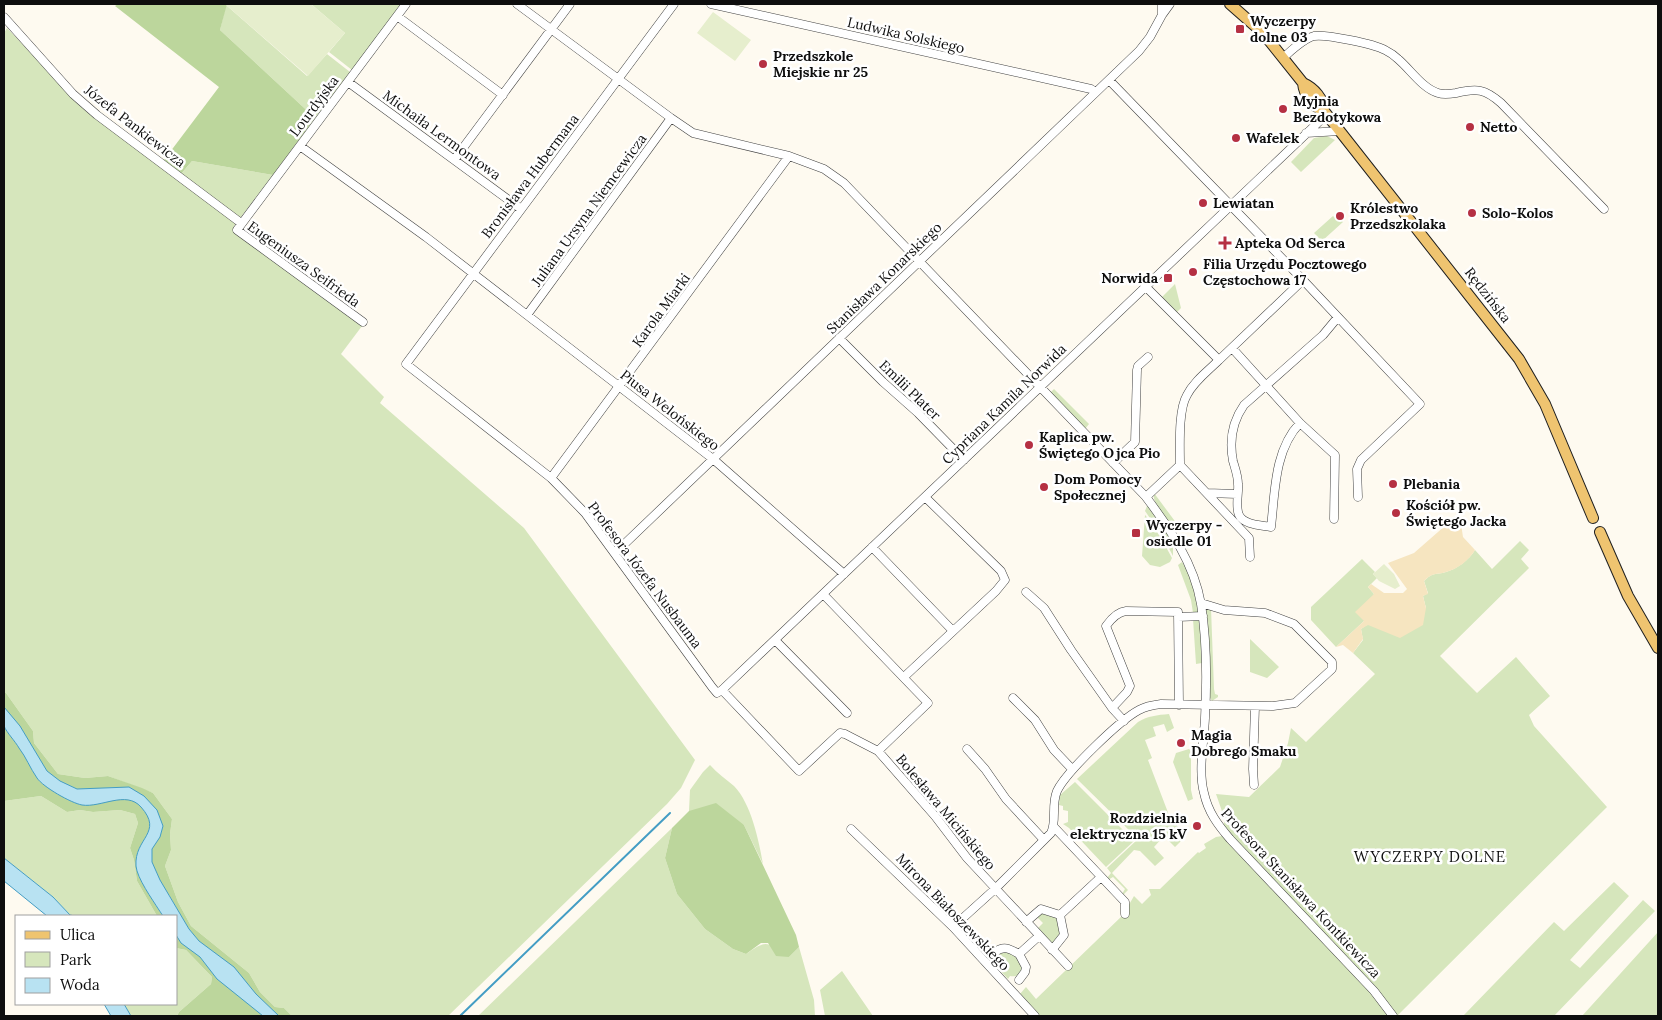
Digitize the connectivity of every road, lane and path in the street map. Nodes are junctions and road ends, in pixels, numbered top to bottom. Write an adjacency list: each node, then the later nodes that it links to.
1 (406, 4): 10 (street, Lourdyjska)
2 (517, 4): 12 (street, Profesora Stanisława Kontkiewicza)
3 (570, 4): 12 (street)
4 (674, 4): 14 (street, Bronisława Hubermana)
5 (711, 4): 17 (street, Ludwika Solskiego)
6 (1162, 4): 9 (street, Stanisława Konarskiego)
7 (1170, 4): 9 (street, Stanisława Konarskiego)
8 (1230, 4): 13 (main road, Rędzińska)
9 (1162, 15): 15 (street, Stanisława Konarskiego)
10 (397, 16): 16 (street, Lourdyjska); 18 (street)
11 (4, 17): 29 (street, Józefa Pankiewicza)
12 (551, 30): 14 (street, Profesora Stanisława Kontkiewicza); 18 (street)
13 (1283, 58): 19 (main road, Rędzińska); 28 (street)
14 (619, 79): 20 (street, Profesora Stanisława Kontkiewicza); 27 (street, Bronisława Hubermana)
15 (1109, 80): 17 (street, Stanisława Konarskiego); 26 (street)
16 (348, 82): 23 (street, Lourdyjska); 25 (street, Michaiła Lermontowa)
17 (1096, 92): 30 (street, Stanisława Konarskiego)
18 (503, 94): 25 (street)
19 (1325, 112): 21 (main road, Rędzińska); 22 (street, Cypriana Kamila Norwida)
20 (671, 118): 24 (street, Profesora Stanisława Kontkiewicza); 34 (street, Juliana Ursyna Niemcewicza)
21 (1340, 131): 22 (street); 68 (main road, Rędzińska)
22 (1306, 133): 26 (street, Cypriana Kamila Norwida)
23 (300, 146): 29 (street, Lourdyjska); 31 (street, Piusa Welońskiego)
24 (789, 156): 30 (street, Profesora Stanisława Kontkiewicza); 43 (street, Karola Miarki)
25 (454, 160): 27 (street, Michaiła Lermontowa)
26 (1230, 206): 32 (street); 33 (street, Cypriana Kamila Norwida)
27 (521, 209): 31 (street, Bronisława Hubermana)
28 (1604, 209)
29 (241, 223): 36 (street, Eugeniusza Seifrieda)
30 (920, 260): 37 (street, Stanisława Konarskiego); 44 (street, Profesora Stanisława Kontkiewicza)
31 (474, 274): 34 (street, Piusa Welońskiego); 41 (street, Bronisława Hubermana)
32 (1303, 280): 35 (street); 38 (street)
33 (1145, 286): 40 (street); 44 (street, Cypriana Kamila Norwida)
34 (527, 315): 43 (street, Piusa Welońskiego)
35 (1338, 317): 42 (street); 55 (street)
36 (363, 322)
37 (839, 338): 46 (street, Stanisława Konarskiego); 47 (street, Emilii Plater)
38 (1232, 348): 40 (street); 42 (street)
39 (1148, 357): 48 (street)
40 (1219, 360): 49 (street)
41 (406, 364): 50 (street, Profesora Józefa Nusbauma)
42 (1265, 385): 45 (street); 52 (street)
43 (620, 387): 46 (street, Piusa Welońskiego); 50 (street, Karola Miarki)
44 (1040, 387): 47 (street, Cypriana Kamila Norwida); 48 (street, Profesora Stanisława Kontkiewicza)
45 (1300, 423): 52 (street); 56 (street)
46 (713, 459): 58 (street, Stanisława Konarskiego); 60 (street, Piusa Welońskiego)
47 (964, 460): 53 (street, Cypriana Kamila Norwida)
48 (1114, 463): 54 (street, Profesora Stanisława Kontkiewicza)
49 (1180, 465): 51 (street); 54 (street)
50 (551, 478): 58 (street, Profesora Józefa Nusbauma)
51 (1207, 493): 52 (street); 59 (street)
52 (1237, 494)
53 (925, 497): 57 (street, Cypriana Kamila Norwida); 66 (street)
54 (1146, 497): 63 (street, Profesora Stanisława Kontkiewicza)
55 (1358, 497)
56 (1334, 519)
57 (872, 547): 60 (street, Cypriana Kamila Norwida); 66 (street)
58 (615, 553): 70 (street, Profesora Józefa Nusbauma)
59 (1250, 557)
60 (844, 574): 62 (street, Cypriana Kamila Norwida)
61 (1026, 592): 75 (street)
62 (824, 594): 67 (street, Cypriana Kamila Norwida); 69 (street)
63 (1201, 603): 64 (street, Profesora Stanisława Kontkiewicza); 74 (street)
64 (1202, 616): 65 (street); 73 (street, Profesora Stanisława Kontkiewicza)
65 (1178, 617): 72 (street); 75 (street)
66 (953, 631): 69 (street)
67 (775, 640): 70 (street, Cypriana Kamila Norwida); 76 (street)
68 (1658, 648)
69 (904, 677): 79 (street)
70 (720, 692): 79 (street)
71 (1013, 698): 80 (street)
72 (1179, 705): 73 (street); 77 (street)
73 (1206, 705): 74 (street); 98 (street, Profesora Stanisława Kontkiewicza)
74 (1255, 706): 81 (street)
75 (1112, 708): 77 (street)
76 (847, 713)
77 (1124, 721): 80 (street)
78 (967, 749): 84 (street)
79 (878, 751): 86 (street, Bolesława Micińskiego)
80 (1072, 769): 82 (street)
81 (1254, 785)
82 (1054, 827): 84 (street); 85 (street)
83 (851, 829): 90 (street, Mirona Białoszewskiego)
84 (1044, 840): 86 (street)
85 (1101, 877): 87 (street); 88 (street)
86 (995, 889): 89 (street, Bolesława Micińskiego); 90 (street)
87 (1124, 914)
88 (1060, 915): 89 (street); 92 (street)
89 (1026, 922): 91 (street, Bolesława Micińskiego)
90 (953, 926): 97 (street, Mirona Białoszewskiego)
91 (1039, 936): 92 (street, Bolesława Micińskiego); 94 (street)
92 (1052, 950): 95 (street, Bolesława Micińskiego)
93 (995, 952): 94 (street)
94 (1019, 954): 96 (street)
95 (1068, 966)
96 (1019, 980)
97 (1035, 1016)
98 (1394, 1016)

